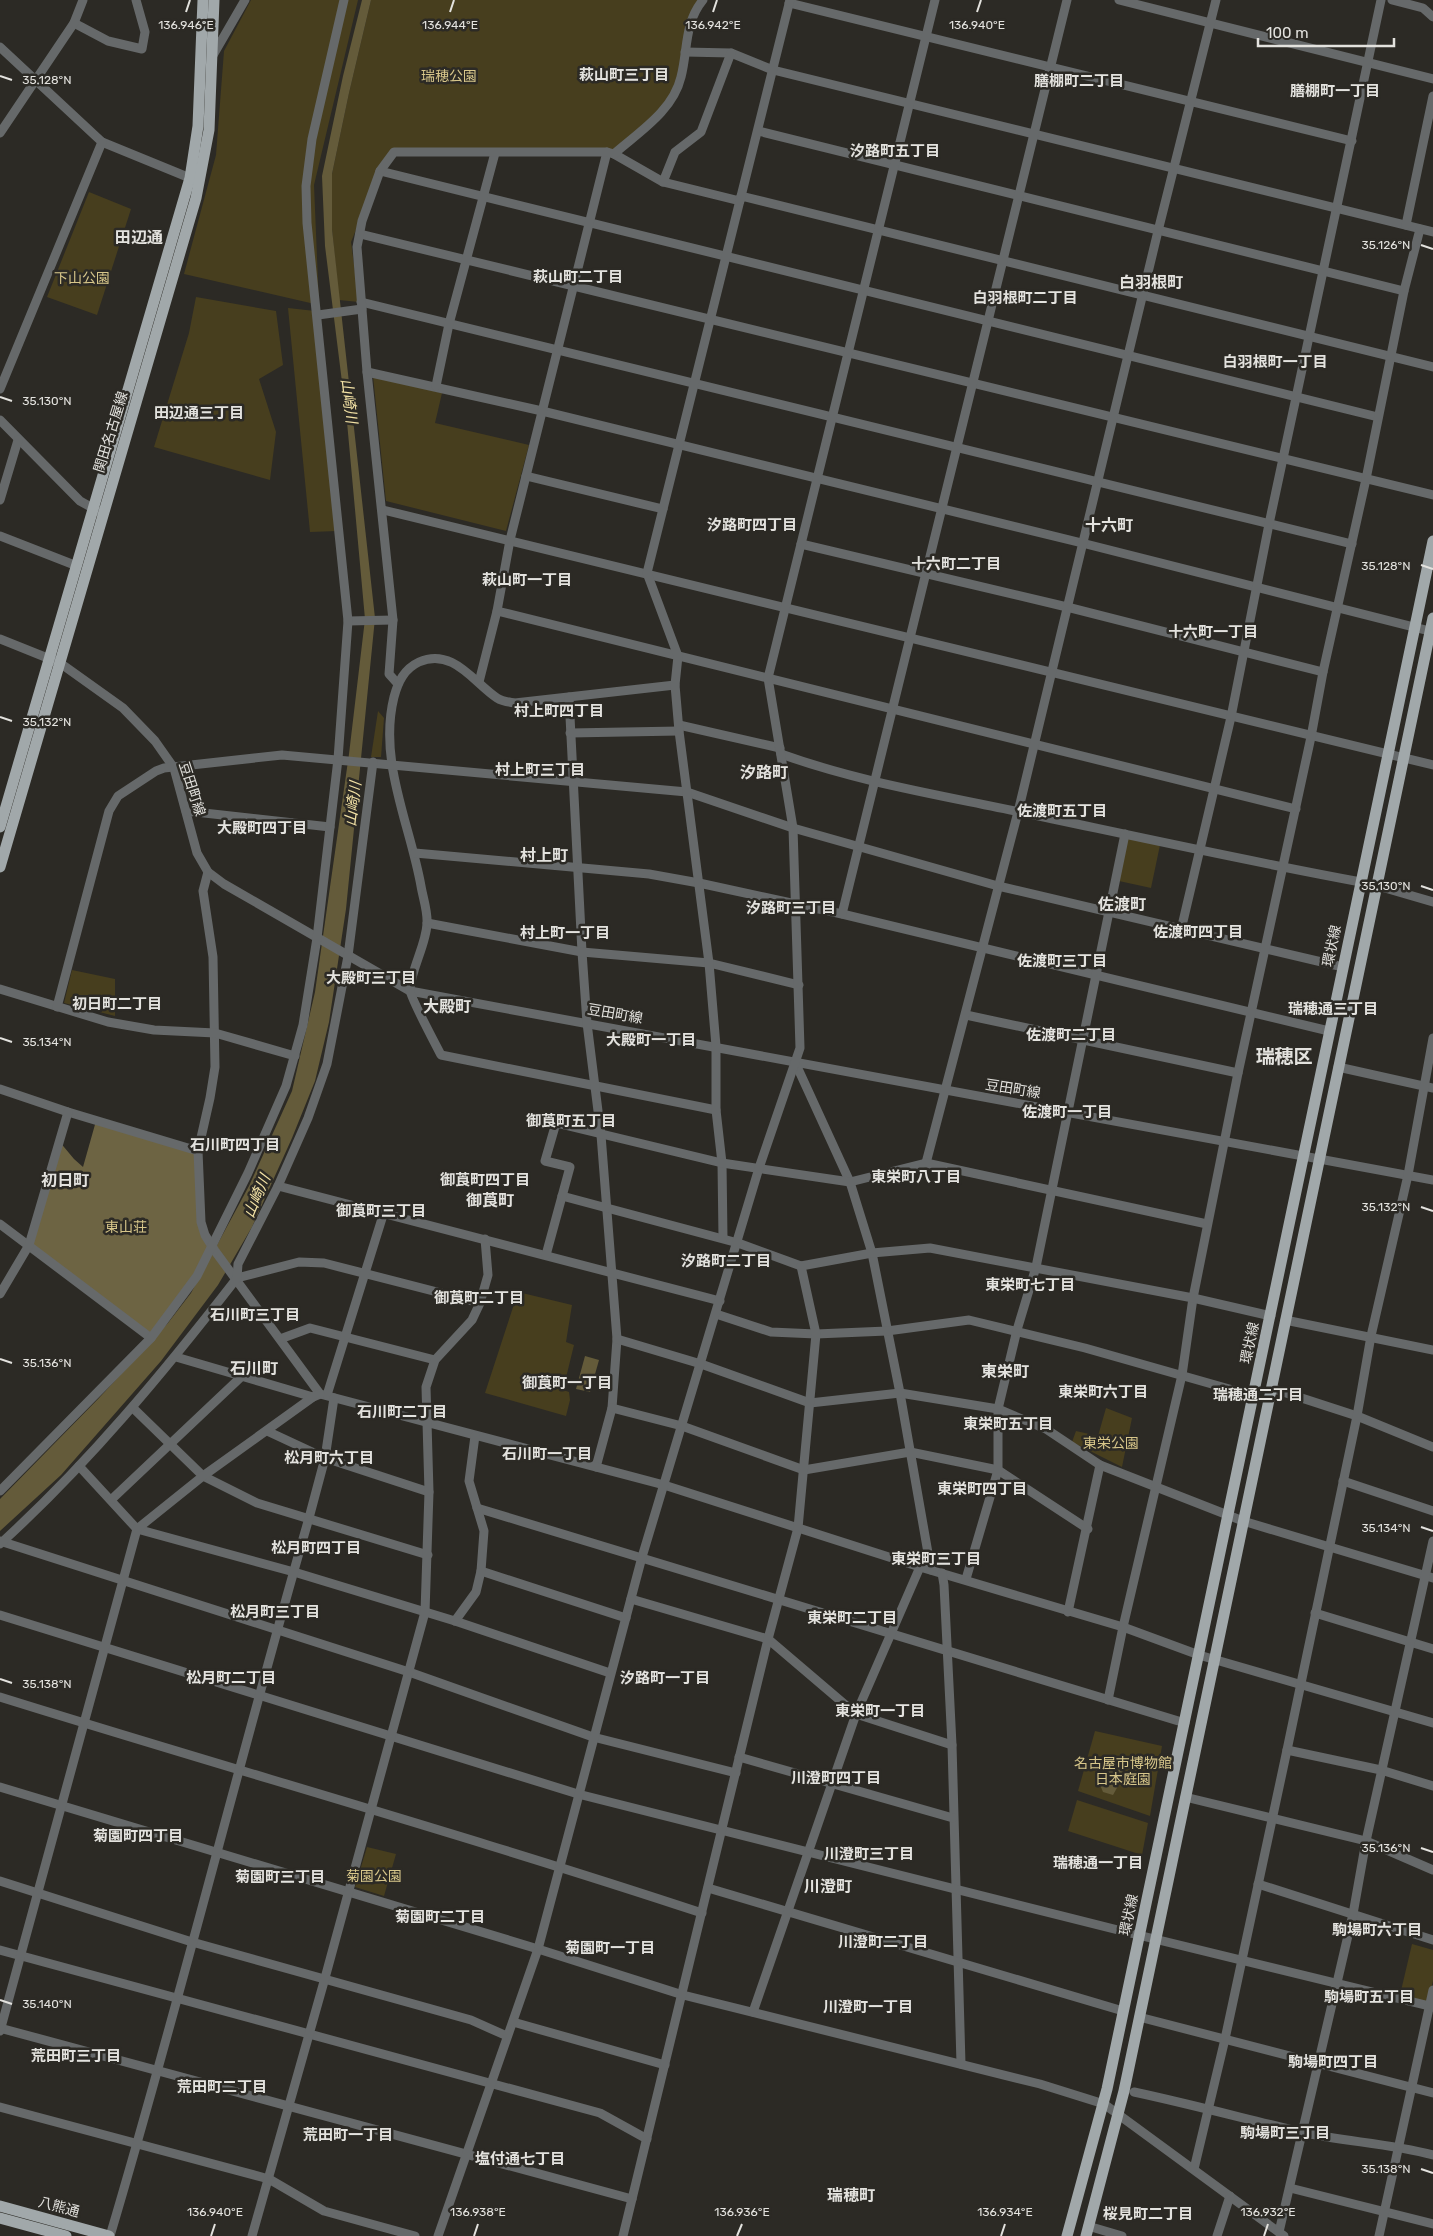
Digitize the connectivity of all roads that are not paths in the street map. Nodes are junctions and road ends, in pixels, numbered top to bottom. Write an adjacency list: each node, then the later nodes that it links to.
1 (83, 0): 16 (street)
2 (136, 0): 16 (street)
3 (203, 0): 41 (main road, 関田名古屋線)
4 (214, 0): 22 (main road, 関田名古屋線)
5 (245, 0): 22 (street)
6 (344, 0): 63 (street)
7 (703, 0): 20 (street)
8 (935, 0): 18 (street)
9 (1067, 0): 24 (street)
10 (1118, 0): 17 (street)
11 (1216, 0): 17 (street)
12 (1382, 0): 23 (street)
13 (1392, 0): 15 (street)
14 (789, 2): 18 (street); 25 (street)
15 (1433, 18)
16 (74, 23): 27 (street)
17 (1211, 24): 23 (street); 29 (street)
18 (926, 37): 24 (street); 30 (street)
19 (0, 47): 27 (street)
20 (685, 52): 21 (street); 37 (street)
21 (730, 53): 25 (street); 42 (street)
22 (212, 58): 98 (main road, 関田名古屋線)
23 (1368, 62): 26 (street); 34 (street)
24 (1050, 68): 29 (street); 33 (street)
25 (773, 70): 30 (street); 31 (street)
26 (1433, 78)
27 (36, 79): 32 (street); 35 (street)
28 (1433, 96): 48 (street)
29 (1192, 102): 34 (street); 39 (street)
30 (909, 105): 33 (street); 38 (street)
31 (758, 131): 38 (street); 45 (street)
32 (0, 133)
33 (1033, 135): 39 (street); 43 (street)
34 (1352, 141): 46 (street)
35 (102, 142): 41 (street); 77 (street)
36 (495, 153): 37 (street); 40 (street); 44 (street)
37 (610, 153): 42 (street); 47 (street)
38 (894, 164): 43 (street); 49 (street)
39 (1174, 168): 46 (street); 51 (street)
40 (380, 171): 44 (street); 53 (street)
41 (190, 178): 98 (main road, 関田名古屋線)
42 (663, 182): 45 (street)
43 (1019, 194): 51 (street); 56 (street)
44 (482, 197): 47 (street); 55 (street)
45 (740, 198): 49 (street); 54 (street)
46 (1338, 208): 48 (street); 57 (street)
47 (589, 223): 54 (street); 58 (street)
48 (1406, 225): 50 (street)
49 (878, 229): 56 (street); 60 (street)
50 (1420, 229): 52 (street); 59 (street)
51 (1158, 231): 57 (street); 61 (street)
52 (1433, 232)
53 (360, 234): 55 (street); 62 (street)
54 (726, 258): 60 (street); 64 (street)
55 (466, 259): 58 (street); 66 (street)
56 (1003, 260): 61 (street); 65 (street)
57 (1324, 270): 59 (street); 67 (street)
58 (574, 285): 64 (street); 68 (street)
59 (1404, 291): 70 (street)
60 (863, 292): 65 (street); 69 (street)
61 (1143, 294): 67 (street); 71 (street)
62 (360, 307): 63 (street); 66 (street); 73 (street)
63 (321, 315): 116 (street)
64 (711, 319): 69 (street); 75 (street)
65 (987, 322): 71 (street); 74 (street)
66 (449, 324): 68 (street); 76 (street)
67 (1309, 337): 70 (street); 78 (street)
68 (558, 350): 75 (street); 79 (street)
69 (848, 352): 74 (street); 80 (street)
70 (1392, 355): 72 (street); 82 (street)
71 (1128, 356): 78 (street); 81 (street)
72 (1433, 367)
73 (367, 372): 76 (street); 96 (street)
74 (972, 383): 81 (street); 87 (street)
75 (695, 384): 80 (street); 86 (street)
76 (436, 386): 79 (street)
77 (0, 389)
78 (1297, 398): 82 (street); 88 (street)
79 (542, 411): 86 (street); 89 (street)
80 (832, 417): 87 (street); 90 (street)
81 (1114, 417): 88 (street); 92 (street)
82 (1378, 417): 91 (street)
83 (0, 420): 84 (street)
84 (5, 430): 85 (street)
85 (18, 440): 94 (street); 98 (street)
86 (680, 445): 90 (street); 95 (street)
87 (956, 448): 92 (street); 97 (street)
88 (1284, 459): 91 (street); 99 (street)
89 (526, 476): 95 (street); 101 (street)
90 (817, 479): 97 (street); 104 (street)
91 (1366, 479): 93 (street); 105 (street)
92 (1097, 482): 99 (street); 103 (street)
93 (1433, 495)
94 (0, 500)
95 (663, 509): 107 (street)
96 (383, 510): 101 (street); 115 (street)
97 (942, 510): 103 (street); 108 (street)
98 (98, 511): 106 (main road, 関田名古屋線); 123 (main road, 関田名古屋線)
99 (1269, 524): 105 (street); 109 (street)
100 (0, 536): 106 (street)
101 (510, 540): 107 (street); 113 (street)
102 (1433, 541): 117 (main road, 環状線)
103 (1082, 543): 109 (street); 110 (street)
104 (801, 544): 108 (street); 111 (street)
105 (1352, 544): 112 (street)
106 (77, 566): 123 (main road, 関田名古屋線)
107 (647, 573): 111 (street); 122 (street)
108 (927, 574): 110 (street); 119 (street)
109 (1257, 587): 112 (street); 121 (street)
110 (1067, 607): 121 (street); 125 (street)
111 (785, 608): 119 (street); 126 (street)
112 (1338, 608): 117 (street); 124 (street)
113 (497, 611): 122 (street); 127 (street)
114 (1433, 618): 118 (main road)
115 (391, 620): 116 (street); 128 (street)
116 (350, 621): 140 (street)
117 (1415, 628): 118 (street); 138 (main road, 環状線)
118 (1432, 632): 139 (main road)
119 (911, 638): 125 (street); 131 (street)
120 (0, 639): 123 (street, 豆田町線)
121 (1243, 652): 124 (street); 132 (street)
122 (678, 656): 126 (street); 129 (street)
123 (55, 660): 144 (street, 豆田町線); 152 (main road, 関田名古屋線); 159 (main road, 関田名古屋線)
124 (1323, 672): 135 (street)
125 (1052, 673): 132 (street); 136 (street)
126 (768, 678): 131 (street); 137 (street)
127 (479, 682): 128 (street); 130 (street)
128 (398, 684): 142 (street)
129 (675, 685): 130 (street); 133 (street)
130 (569, 697): 134 (street)
131 (892, 709): 136 (street); 146 (street)
132 (1231, 717): 135 (street); 147 (street)
133 (679, 728): 134 (street); 137 (street); 148 (street)
134 (570, 733): 145 (street)
135 (1311, 737): 138 (street); 149 (street)
136 (1034, 744): 147 (street); 151 (street)
137 (781, 751): 146 (street); 154 (street)
138 (1389, 756): 139 (street); 163 (main road, 環状線)
139 (1405, 758): 143 (street); 166 (main road)
140 (339, 759): 141 (street); 144 (street); 153 (street)
141 (371, 762): 142 (street); 177 (street)
142 (390, 764): 145 (street); 158 (street)
143 (1433, 765)
144 (174, 768): 150 (street, 豆田町線); 184 (street)
145 (574, 782): 148 (street); 161 (street)
146 (874, 782): 151 (street); 156 (street)
147 (1214, 789): 149 (street); 157 (street)
148 (687, 792): 154 (street); 164 (street)
149 (1296, 809): 160 (street)
150 (186, 812): 153 (street); 162 (street, 豆田町線)
151 (1018, 812): 155 (street); 165 (street)
152 (1, 823)
153 (330, 827): 173 (street)
154 (793, 828): 156 (street); 168 (street)
155 (1124, 834): 157 (street); 169 (street)
156 (859, 846): 165 (street); 170 (street)
157 (1200, 850): 160 (street); 172 (street)
158 (415, 852): 161 (street); 171 (street)
159 (0, 867)
160 (1283, 867): 163 (street); 175 (street)
161 (577, 868): 164 (street); 176 (street)
162 (208, 872): 173 (street, 豆田町線); 189 (street)
163 (1361, 882): 179 (main road, 環状線)
164 (698, 883): 168 (street); 178 (street)
165 (998, 886): 169 (street); 174 (street)
166 (1378, 886): 167 (street); 195 (main road)
167 (1433, 902)
168 (797, 904): 170 (street); 181 (street)
169 (1108, 912): 172 (street); 180 (street)
170 (842, 914): 174 (street)
171 (427, 923): 176 (street); 183 (street)
172 (1182, 930): 175 (street)
173 (318, 939): 177 (street, 豆田町線); 193 (street)
174 (982, 948): 180 (street); 186 (street)
175 (1266, 948): 179 (street); 185 (street)
176 (582, 952): 178 (street); 187 (street)
177 (346, 955): 183 (street, 豆田町線); 216 (street)
178 (708, 963): 181 (street); 192 (street)
179 (1343, 967): 188 (main road, 環状線)
180 (1096, 974): 185 (street); 191 (street)
181 (799, 985): 194 (street)
182 (0, 989): 184 (street)
183 (410, 991): 187 (street, 豆田町線); 198 (street)
184 (57, 1007): 189 (street)
185 (1252, 1012): 188 (street); 196 (street)
186 (966, 1014): 191 (street); 201 (street)
187 (587, 1023): 192 (street, 豆田町線); 198 (street)
188 (1329, 1031): 208 (main road, 環状線)
189 (215, 1033): 193 (street); 207 (street)
190 (1433, 1038): 197 (street)
191 (1082, 1040): 196 (street); 204 (street)
192 (716, 1046): 194 (street, 豆田町線); 202 (street)
193 (295, 1056): 227 (street)
194 (795, 1062): 201 (street, 豆田町線); 212 (street); 215 (street)
195 (1338, 1067): 197 (street); 209 (main road)
196 (1238, 1073): 206 (street)
197 (1423, 1086): 199 (street); 213 (street)
198 (595, 1088): 202 (street); 205 (street)
199 (1433, 1088)
200 (0, 1089): 203 (street)
201 (945, 1091): 204 (street, 豆田町線); 211 (street)
202 (716, 1110): 210 (street)
203 (68, 1112): 207 (street); 226 (street)
204 (1068, 1112): 206 (street, 豆田町線); 217 (street)
205 (601, 1135): 210 (street); 218 (street); 219 (street)
206 (1224, 1143): 208 (street, 豆田町線); 222 (street)
207 (198, 1151): 227 (street)
208 (1305, 1157): 209 (street, 豆田町線); 240 (main road, 環状線)
209 (1319, 1159): 213 (street, 豆田町線); 241 (main road)
210 (722, 1163): 212 (street); 223 (street)
211 (926, 1163): 215 (street); 217 (street)
212 (759, 1168): 215 (street); 225 (street)
213 (1408, 1175): 214 (street, 豆田町線); 246 (street)
214 (1433, 1180)
215 (850, 1182): 228 (street)
216 (278, 1186): 220 (street); 234 (street)
217 (1052, 1192): 222 (street); 231 (street)
218 (562, 1196): 219 (street); 229 (street)
219 (606, 1207): 223 (street); 233 (street)
220 (384, 1212): 224 (street); 232 (street)
221 (0, 1224): 226 (street)
222 (1207, 1224): 236 (street)
223 (723, 1238): 225 (street)
224 (485, 1239): 229 (street); 238 (street)
225 (738, 1242): 230 (street); 237 (street)
226 (29, 1245): 235 (street); 247 (street)
227 (214, 1249): 234 (street); 247 (street)
228 (872, 1252): 230 (street); 231 (street); 243 (street)
229 (546, 1256): 233 (street)
230 (801, 1266): 244 (street)
231 (1036, 1267): 236 (street); 242 (street)
232 (364, 1272): 234 (street); 238 (street); 245 (street)
233 (612, 1273): 237 (street); 249 (street)
234 (237, 1278): 248 (street); 251 (street)
235 (0, 1294)
236 (1193, 1298): 240 (street); 254 (street)
237 (720, 1301): 239 (street)
238 (480, 1303): 252 (street)
239 (716, 1314): 244 (street); 253 (street)
240 (1271, 1316): 259 (main road, 環状線)
241 (1285, 1320): 246 (street); 256 (main road)
242 (1017, 1330): 243 (street); 254 (street); 263 (street)
243 (887, 1331): 244 (street); 257 (street)
244 (816, 1334): 260 (street)
245 (345, 1335): 248 (street); 252 (street); 258 (street)
246 (1371, 1336): 250 (street); 264 (street)
247 (151, 1338): 282 (street)
248 (280, 1339): 258 (street)
249 (617, 1339): 253 (street); 262 (street)
250 (1433, 1350)
251 (176, 1357): 255 (street); 261 (street)
252 (435, 1360): 265 (street)
253 (701, 1364): 260 (street); 266 (street)
254 (1182, 1375): 259 (street); 281 (street)
255 (241, 1377): 258 (street); 269 (street)
256 (1271, 1388): 264 (street); 289 (main road)
257 (900, 1393): 260 (street); 263 (street); 271 (street)
258 (323, 1396): 265 (street); 267 (street); 272 (street)
259 (1254, 1396): 287 (main road, 環状線)
260 (810, 1403): 276 (street)
261 (133, 1408): 269 (street); 274 (street)
262 (612, 1408): 266 (street); 275 (street)
263 (998, 1409): 273 (street); 277 (street)
264 (1357, 1416): 270 (street); 279 (street)
265 (426, 1424): 268 (street); 283 (street)
266 (682, 1426): 276 (street); 280 (street)
267 (267, 1431): 272 (street); 278 (street)
268 (475, 1436): 275 (street); 285 (street)
269 (170, 1442): 278 (street); 284 (street)
270 (1433, 1447)
271 (910, 1452): 276 (street); 277 (street); 299 (street)
272 (325, 1458): 283 (street); 288 (street)
273 (1100, 1465): 281 (street); 292 (street)
274 (79, 1466): 284 (street); 294 (street)
275 (596, 1467): 280 (street)
276 (804, 1470): 290 (street)
277 (998, 1470): 292 (street); 304 (street)
278 (203, 1476): 288 (street); 291 (street)
279 (1343, 1481): 286 (street); 295 (street)
280 (664, 1485): 290 (street); 297 (street)
281 (1156, 1486): 287 (street); 314 (street)
282 (0, 1491)
283 (429, 1492): 296 (street)
284 (112, 1499): 291 (street)
285 (477, 1508): 297 (street); 300 (street)
286 (1433, 1511)
287 (1229, 1514): 289 (street); 322 (main road, 環状線)
288 (309, 1518): 296 (street); 301 (street)
289 (1243, 1521): 295 (street); 323 (main road)
290 (798, 1528): 298 (street); 306 (street)
291 (137, 1529): 301 (street); 305 (street)
292 (1088, 1529): 309 (street)
293 (1433, 1541): 303 (street)
294 (1, 1543): 305 (street)
295 (1329, 1546): 303 (street); 310 (street)
296 (428, 1555): 308 (street)
297 (642, 1557): 306 (street); 307 (street)
298 (920, 1566): 299 (street); 316 (street)
299 (931, 1570): 302 (street)
300 (481, 1571): 312 (street); 313 (street)
301 (294, 1572): 308 (street); 315 (street)
302 (942, 1573): 304 (street); 321 (street)
303 (1430, 1577): 318 (street)
304 (966, 1580): 309 (street)
305 (122, 1582): 315 (street); 319 (street)
306 (779, 1598): 316 (street); 317 (street)
307 (631, 1599): 312 (street); 317 (street)
308 (425, 1612): 313 (street); 324 (street)
309 (1068, 1612): 314 (street)
310 (1315, 1613): 318 (street); 326 (street)
311 (0, 1615): 319 (street)
312 (626, 1618): 325 (street)
313 (456, 1621): 325 (street)
314 (1123, 1627): 322 (street); 329 (street)
315 (278, 1630): 324 (street); 327 (street)
316 (891, 1634): 321 (street); 331 (street)
317 (768, 1639): 331 (street); 339 (street)
318 (1412, 1642): 320 (street); 330 (street)
319 (105, 1648): 327 (street); 332 (street)
320 (1433, 1649)
321 (948, 1653): 329 (street); 337 (street)
322 (1199, 1655): 323 (street); 333 (main road, 環状線)
323 (1214, 1659): 326 (street); 347 (main road)
324 (409, 1672): 335 (street); 336 (street)
325 (610, 1673): 336 (street)
326 (1300, 1683): 330 (street); 338 (street)
327 (261, 1695): 335 (street); 340 (street)
328 (0, 1697): 332 (street)
329 (1108, 1700): 333 (street)
330 (1394, 1711): 334 (street); 341 (street)
331 (856, 1714): 337 (street); 343 (street)
332 (84, 1723): 340 (street); 348 (street)
333 (1185, 1723): 367 (main road, 環状線)
334 (1433, 1723)
335 (391, 1737): 346 (street); 349 (street)
336 (594, 1737): 342 (street); 346 (street)
337 (952, 1745): 351 (street)
338 (1287, 1750): 341 (street); 350 (street)
339 (740, 1758): 342 (street); 343 (street)
340 (241, 1769): 349 (street); 355 (street)
341 (1381, 1770): 344 (street); 353 (street)
342 (736, 1773): 352 (street)
343 (832, 1783): 351 (street); 354 (street)
344 (1433, 1786)
345 (0, 1787): 348 (street)
346 (578, 1794): 352 (street); 356 (street)
347 (1185, 1797): 350 (street); 368 (main road)
348 (62, 1806): 355 (street); 363 (street)
349 (371, 1811): 356 (street); 362 (street)
350 (1272, 1817): 353 (street); 359 (street)
351 (953, 1818): 361 (street)
352 (722, 1830): 354 (street); 360 (street)
353 (1366, 1841): 357 (street); 366 (street)
354 (809, 1851): 361 (street); 364 (street)
355 (217, 1853): 362 (street); 370 (street)
356 (561, 1866): 365 (street); 371 (street)
357 (1433, 1870)
358 (0, 1881): 363 (street)
359 (1258, 1884): 366 (street); 374 (street)
360 (708, 1888): 364 (street); 365 (street)
361 (954, 1889): 367 (street); 375 (street)
362 (348, 1893): 371 (street); 376 (street)
363 (38, 1894): 370 (street); 373 (street)
364 (787, 1912): 375 (street); 383 (street)
365 (702, 1913): 379 (street)
366 (1353, 1914): 369 (street); 377 (street)
367 (1140, 1936): 368 (street); 382 (main road, 環状線)
368 (1155, 1939): 374 (street); 384 (main road)
369 (1433, 1940)
370 (192, 1942): 376 (street); 380 (street)
371 (538, 1949): 379 (street); 385 (street)
372 (0, 1950): 373 (street)
373 (20, 1955): 380 (street); 386 (street)
374 (1242, 1960): 377 (street); 389 (street)
375 (958, 1962): 382 (street); 390 (street)
376 (325, 1978): 387 (street); 388 (street)
377 (1336, 1984): 381 (street); 392 (street)
378 (1433, 1990): 381 (street)
379 (683, 1995): 383 (street); 391 (street)
380 (178, 1999): 387 (street); 393 (street)
381 (1431, 2007): 395 (street)
382 (1124, 2011): 398 (main road, 環状線)
383 (753, 2012): 390 (street)
384 (1139, 2017): 389 (street); 402 (main road)
385 (512, 2022): 388 (street); 391 (street)
386 (0, 2029): 393 (street)
387 (309, 2035): 394 (street); 399 (street)
388 (507, 2036): 394 (street)
389 (1225, 2040): 392 (street); 401 (street)
390 (961, 2064): 398 (street)
391 (665, 2065): 404 (street)
392 (1319, 2065): 395 (street); 403 (street)
393 (159, 2071): 399 (street); 405 (street)
394 (491, 2085): 404 (street); 407 (street)
395 (1412, 2087): 397 (street); 406 (street)
396 (1134, 2092): 401 (street)
397 (1433, 2093)
398 (1104, 2104): 402 (street); 426 (main road, 環状線)
399 (289, 2105): 407 (street); 410 (street)
400 (0, 2107): 405 (street)
401 (1209, 2108): 403 (street); 409 (street)
402 (1118, 2115): 409 (street); 418 (main road)
403 (1303, 2132): 406 (street); 411 (street)
404 (647, 2139): 413 (street)
405 (138, 2142): 410 (street); 421 (street)
406 (1399, 2146): 408 (street); 415 (street)
407 (465, 2153): 413 (street); 424 (street)
408 (1433, 2155)
409 (1194, 2169): 412 (street)
410 (269, 2179): 422 (street); 423 (street)
411 (1290, 2188): 415 (street); 419 (street)
412 (1230, 2196): 419 (street); 428 (street)
413 (632, 2199): 425 (street)
414 (0, 2206): 421 (main road, 八熊通)
415 (1386, 2211): 417 (street); 429 (street)
416 (0, 2218): 420 (main road, 八熊通)
417 (1433, 2224)
418 (1087, 2231): 427 (street)
419 (1282, 2234)
420 (66, 2236)
421 (110, 2236)
422 (252, 2236)
423 (415, 2236)
424 (438, 2236)
425 (624, 2236)
426 (1067, 2236)
427 (1122, 2236)
428 (1217, 2236)
429 (1379, 2236)

